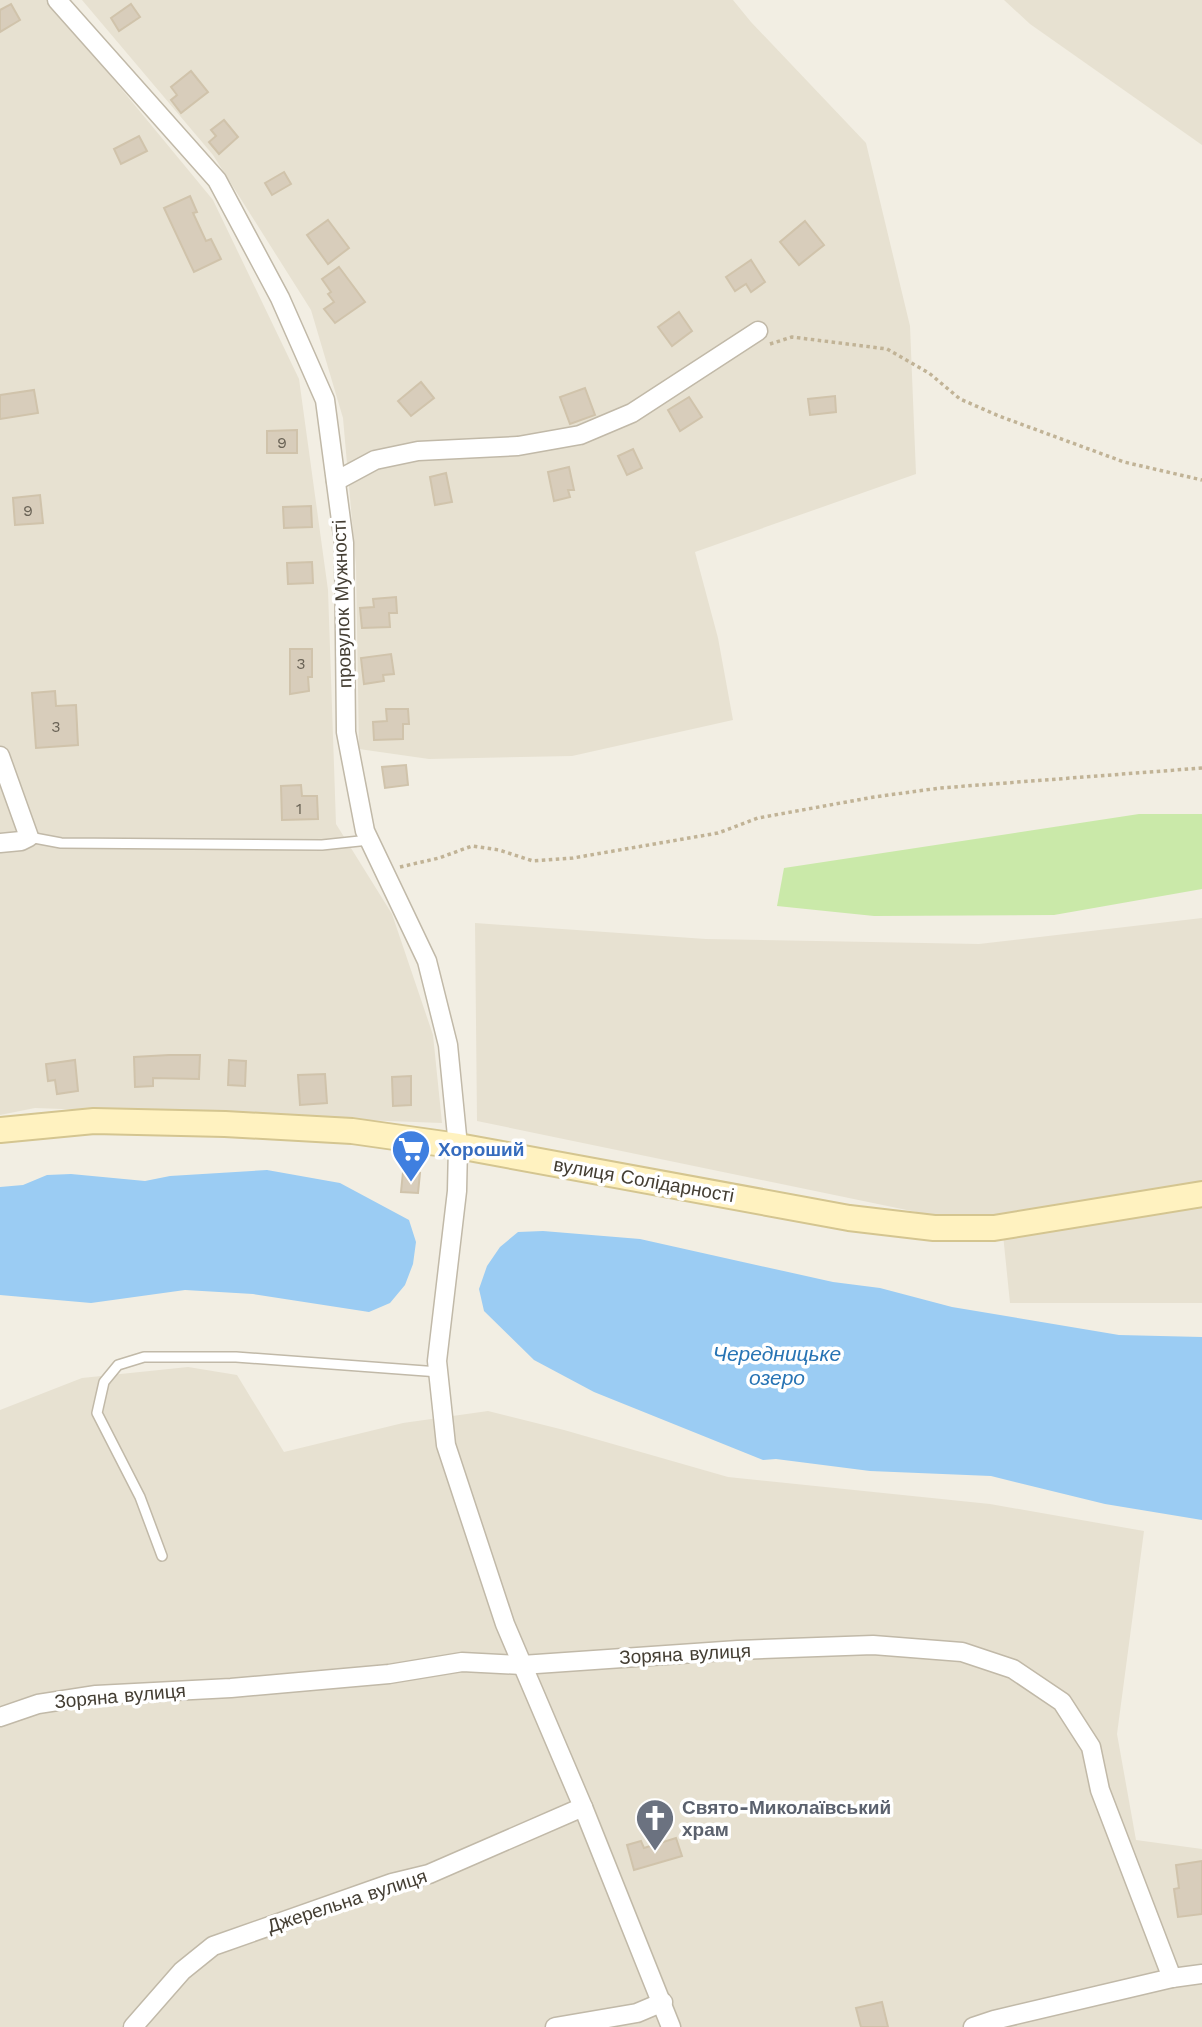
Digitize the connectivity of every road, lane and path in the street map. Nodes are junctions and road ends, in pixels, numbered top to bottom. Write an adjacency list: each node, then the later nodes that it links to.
1 (57, 0): 4 (street, провулок Мужності)
2 (764, 338): 3 (path); 4 (street)
3 (1202, 480)
4 (335, 481): 8 (street, провулок Мужності)
5 (0, 756): 7 (street)
6 (1202, 768): 10 (path)
7 (29, 837): 8 (lane); 9 (street)
8 (369, 840): 10 (street, провулок Мужності)
9 (0, 844)
10 (384, 871): 12 (street, провулок Мужності)
11 (0, 1130): 12 (main road, вулиця Солідарності)
12 (458, 1146): 13 (main road, вулиця Солідарності); 14 (street, провулок Мужності)
13 (1202, 1194)
14 (439, 1372): 15 (lane); 16 (street, провулок Мужності)
15 (162, 1556)
16 (522, 1665): 17 (street, Зоряна вулиця); 18 (street, провулок Мужності); 20 (street, Зоряна вулиця)
17 (0, 1717)
18 (583, 1807): 21 (street, провулок Мужності); 22 (street, Джерельна вулиця)
19 (1202, 1974): 20 (street)
20 (1172, 1978): 25 (street)
21 (663, 2002): 23 (street); 24 (street, провулок Мужності)
22 (133, 2027)
23 (555, 2027)
24 (671, 2027)
25 (973, 2027)

